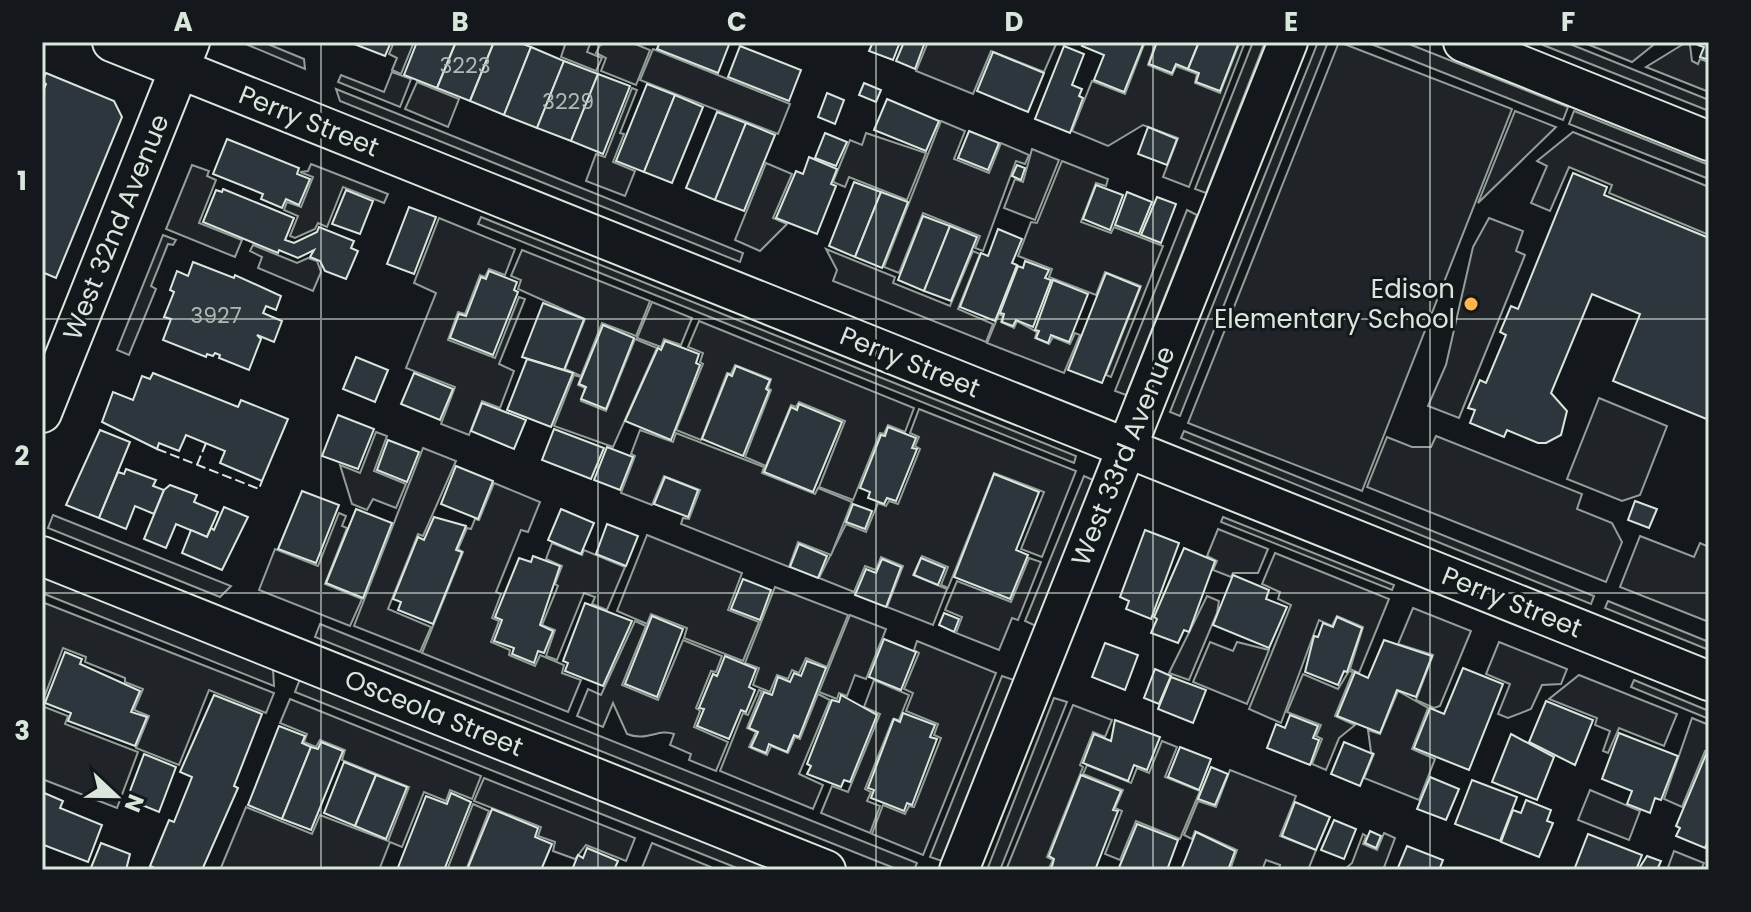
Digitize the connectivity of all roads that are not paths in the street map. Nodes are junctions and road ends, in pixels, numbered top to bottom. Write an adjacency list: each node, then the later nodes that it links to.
1 (112, 42): 4 (street, Perry Street)
2 (1288, 42): 7 (street, West 33rd Avenue)
3 (1463, 42): 5 (street)
4 (185, 56): 6 (street, West 32nd Avenue); 7 (street, Perry Street)
5 (1709, 141)
6 (42, 413)
7 (1126, 448): 9 (street, Perry Street); 11 (street, West 33rd Avenue)
8 (42, 556): 10 (street, Osceola Street)
9 (1709, 681)
10 (826, 870)
11 (959, 870)

